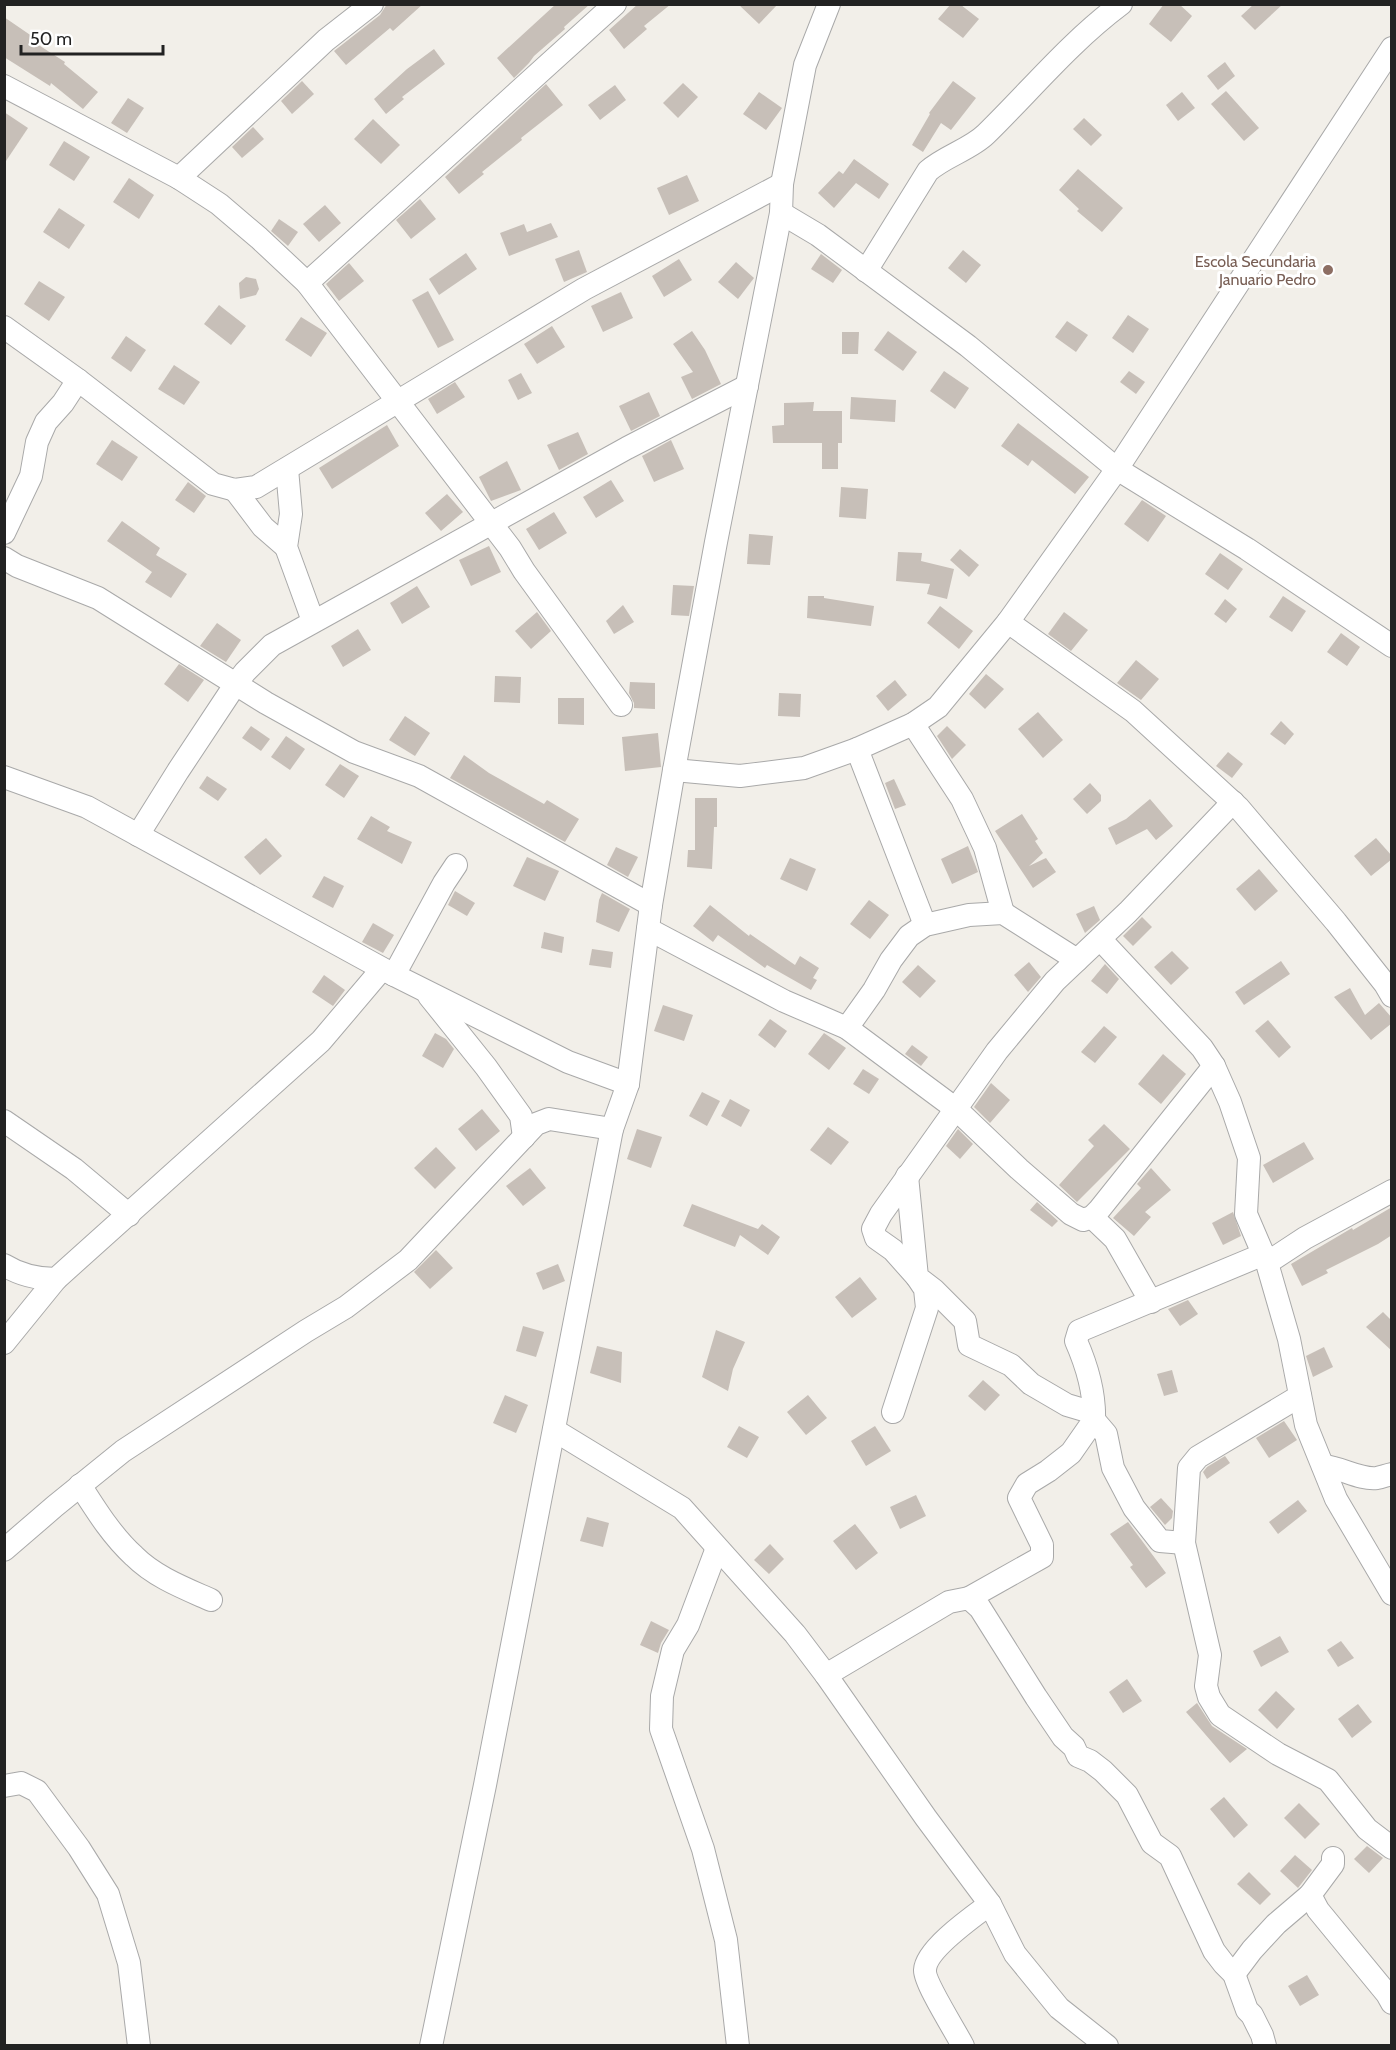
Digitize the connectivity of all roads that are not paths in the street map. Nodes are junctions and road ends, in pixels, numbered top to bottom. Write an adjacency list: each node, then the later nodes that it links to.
1 (615, 4): 11 (street)
2 (829, 4): 8 (street)
3 (1121, 4): 10 (street)
4 (363, 7): 7 (street)
5 (1392, 48): 17 (street)
6 (4, 86): 7 (street)
7 (179, 178): 11 (street)
8 (782, 184): 9 (street); 15 (street)
9 (781, 213): 10 (street); 14 (street)
10 (866, 271): 17 (street)
11 (307, 283): 15 (street)
12 (4, 327): 13 (street)
13 (78, 380): 18 (street); 20 (street)
14 (747, 386): 19 (street); 30 (street)
15 (399, 402): 16 (street); 19 (street)
16 (286, 469): 18 (street); 21 (street)
17 (1116, 469): 24 (street); 25 (street)
18 (235, 490): 21 (street)
19 (491, 523): 23 (street); 27 (street)
20 (4, 533)
21 (286, 547): 23 (street)
22 (4, 558): 26 (street)
23 (314, 621): 26 (street)
24 (1008, 622): 28 (street); 32 (street)
25 (1392, 646)
26 (235, 685): 33 (street); 35 (street)
27 (621, 705)
28 (913, 724): 29 (street); 36 (street)
29 (857, 749): 30 (street); 37 (street)
30 (674, 770): 35 (street)
31 (4, 777): 33 (street)
32 (1233, 802): 39 (street); 43 (street)
33 (138, 836): 41 (street)
34 (456, 865): 41 (street)
35 (651, 905): 38 (street)
36 (1003, 913): 37 (street); 40 (street)
37 (925, 926): 44 (street)
38 (648, 929): 44 (street); 46 (street)
39 (1101, 940): 40 (street); 45 (street)
40 (1077, 960): 47 (street)
41 (388, 972): 42 (street); 53 (street)
42 (424, 990): 46 (street); 50 (street)
43 (1392, 996)
44 (847, 1028): 47 (street)
45 (1214, 1066): 54 (street); 55 (street)
46 (628, 1084): 49 (street)
47 (956, 1108): 51 (street); 54 (street)
48 (4, 1121): 53 (street)
49 (612, 1129): 50 (street); 64 (street)
50 (524, 1137): 67 (street)
51 (908, 1176): 57 (street); 57 (street)
52 (1392, 1191): 55 (street)
53 (129, 1215): 58 (street)
54 (1092, 1217): 59 (street)
55 (1266, 1258): 59 (street); 61 (street)
56 (4, 1265): 58 (street)
57 (917, 1277): 62 (street); 63 (street)
58 (56, 1279): 60 (street)
59 (1151, 1302): 63 (street)
60 (4, 1343)
61 (1300, 1396): 65 (street); 68 (street)
62 (893, 1412)
63 (1094, 1417): 68 (street); 72 (street)
64 (554, 1430): 69 (street); 83 (street)
65 (1323, 1466): 66 (street); 71 (street)
66 (1392, 1474)
67 (80, 1485): 70 (street); 73 (street)
68 (1184, 1543): 76 (street)
69 (717, 1548): 74 (street); 84 (street)
70 (4, 1550)
71 (1392, 1594)
72 (969, 1598): 74 (street); 80 (street)
73 (211, 1600)
74 (826, 1675): 79 (street)
75 (5, 1784): 82 (street)
76 (1392, 1848)
77 (1333, 1858): 78 (street)
78 (1310, 1895): 80 (street); 81 (street)
79 (990, 1904): 85 (street); 86 (street)
80 (1234, 1974): 87 (street)
81 (1392, 2003)
82 (139, 2046)
83 (431, 2046)
84 (738, 2046)
85 (963, 2046)
86 (1107, 2046)
87 (1265, 2046)

